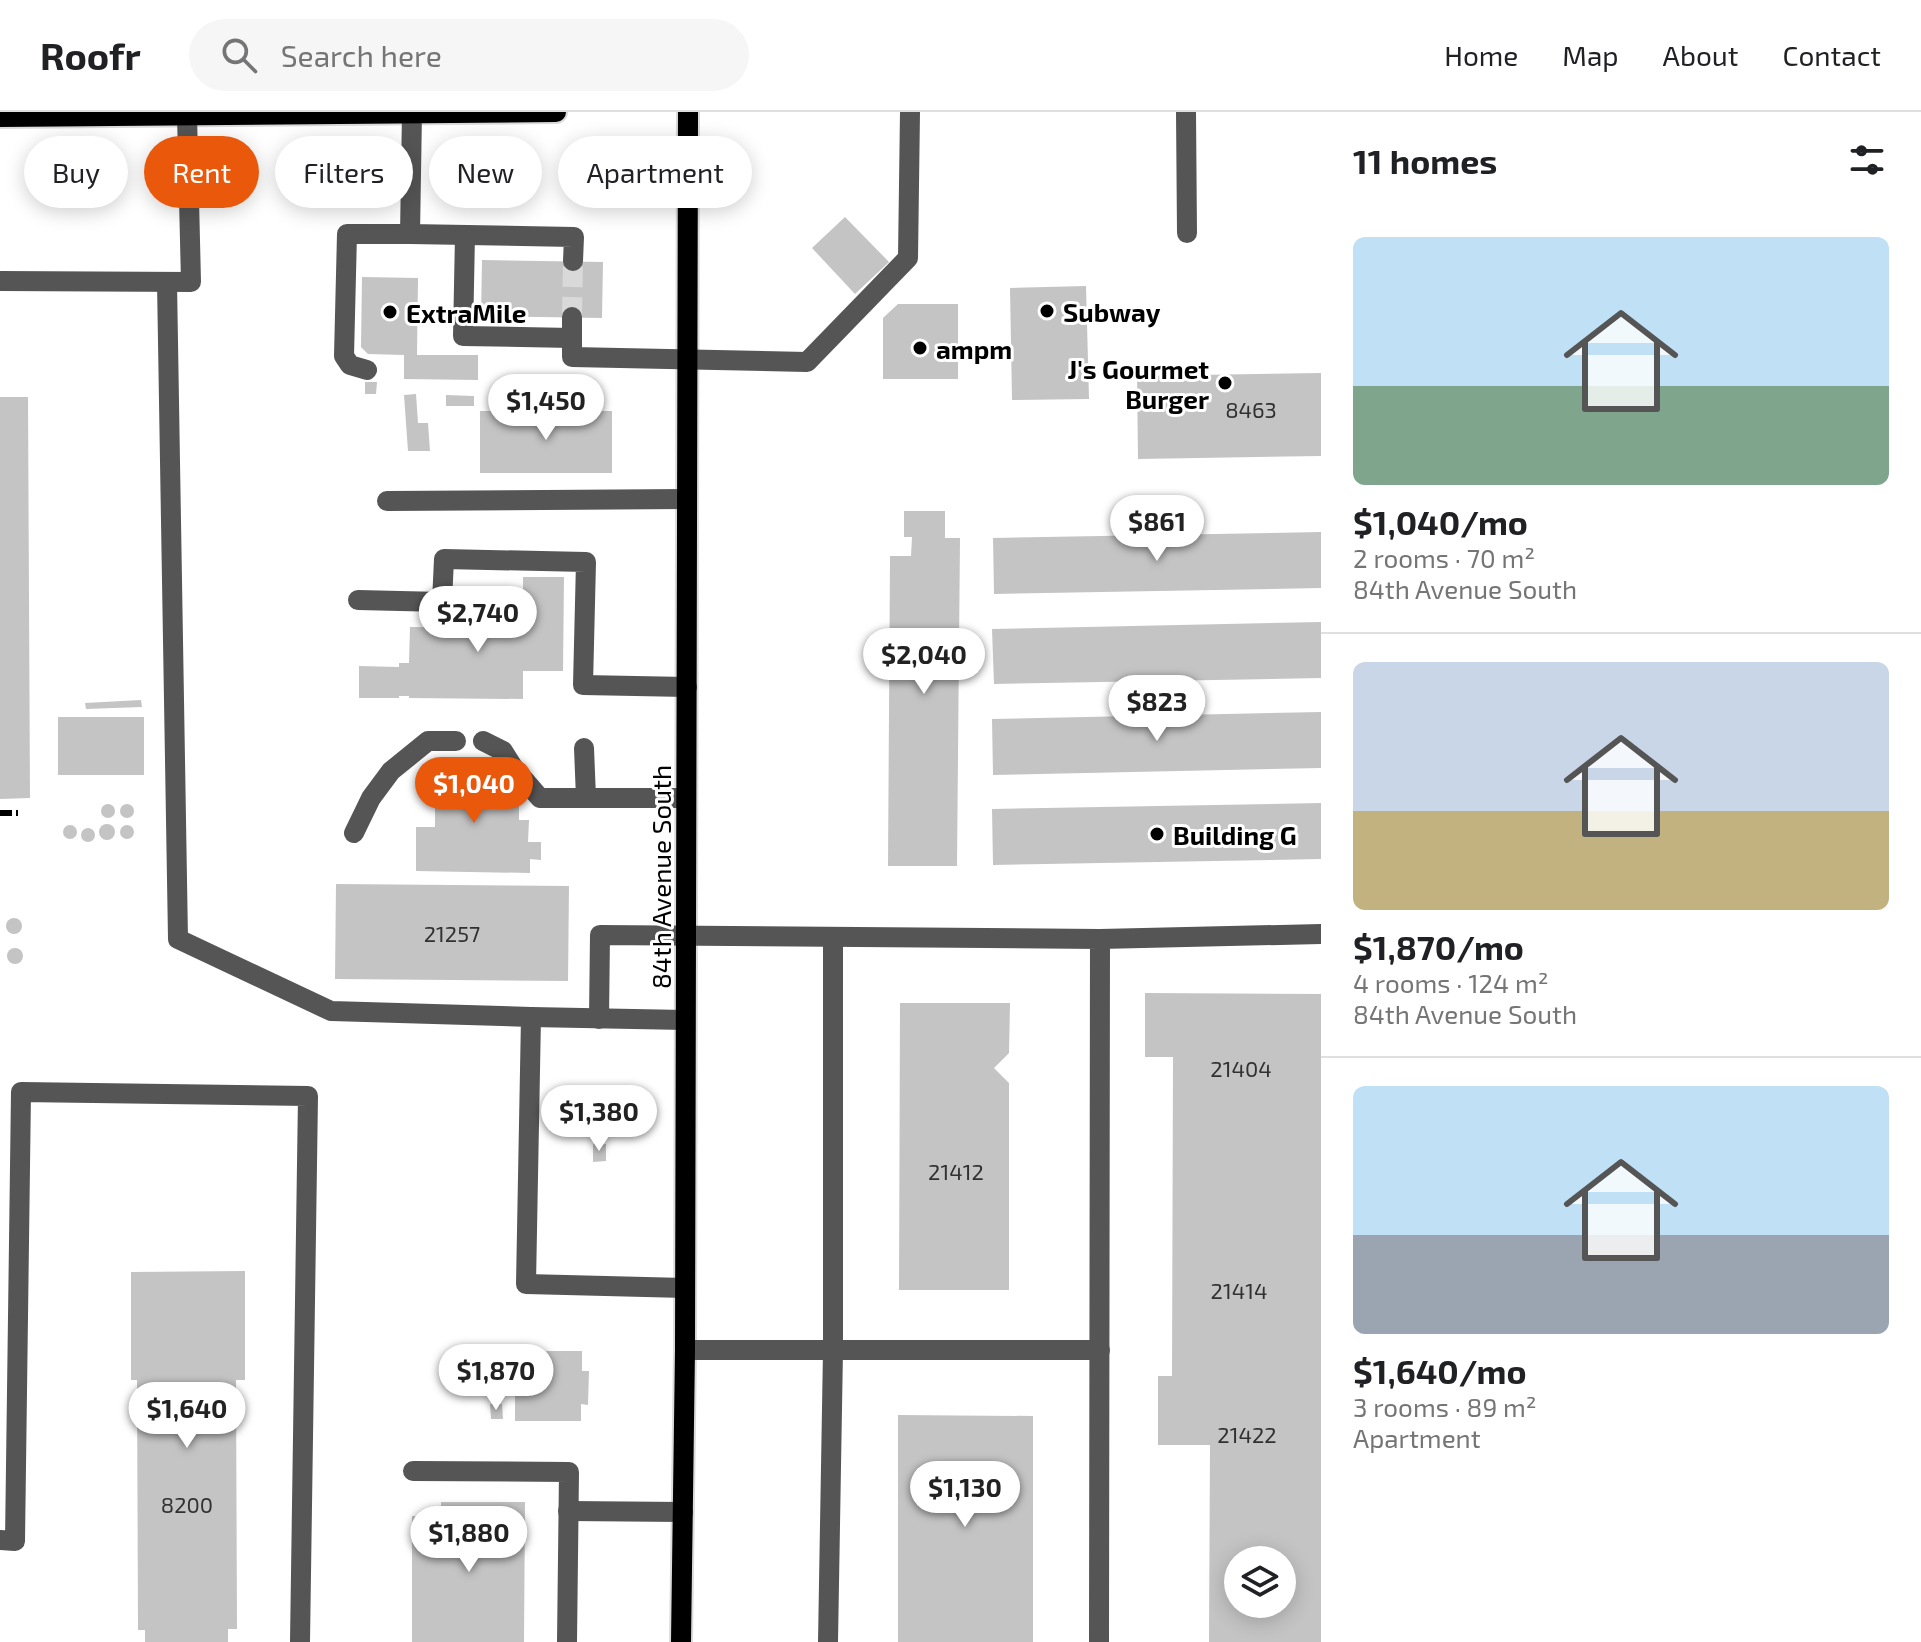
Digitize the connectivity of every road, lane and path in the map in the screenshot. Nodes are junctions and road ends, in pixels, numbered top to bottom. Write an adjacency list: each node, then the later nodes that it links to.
1 (556, 112): 6 (main road)
2 (688, 112): 16 (main road, 84th Avenue South)
3 (910, 112): 16 (lane)
4 (1186, 112): 10 (lane)
5 (384, 113): 6 (main road); 9 (main road)
6 (412, 113): 11 (lane)
7 (81, 114): 8 (main road); 9 (main road)
8 (8, 115)
9 (187, 115): 15 (lane)
10 (1187, 233)
11 (410, 234): 12 (lane); 17 (lane)
12 (465, 235): 13 (lane); 16 (lane)
13 (573, 261)
14 (0, 281): 15 (lane)
15 (167, 282): 32 (lane)
16 (688, 359): 18 (main road, 84th Avenue South)
17 (367, 370)
18 (687, 499): 19 (lane); 21 (main road, 84th Avenue South)
19 (387, 501)
20 (358, 600): 21 (lane)
21 (687, 687): 26 (main road, 84th Avenue South)
22 (456, 741): 27 (lane)
23 (483, 741): 25 (lane)
24 (584, 748): 25 (lane)
25 (586, 798): 26 (lane)
26 (686, 798): 29 (main road, 84th Avenue South)
27 (354, 833)
28 (1321, 934): 31 (lane)
29 (686, 937): 30 (lane); 33 (lane); 34 (main road, 84th Avenue South)
30 (833, 938): 31 (lane); 37 (lane)
31 (1100, 939): 38 (lane)
32 (531, 1017): 33 (lane); 35 (lane)
33 (599, 1019): 34 (lane)
34 (685, 1020): 35 (main road, 84th Avenue South)
35 (685, 1288): 36 (main road, 84th Avenue South)
36 (685, 1350): 37 (lane); 41 (main road, 84th Avenue South)
37 (833, 1350): 38 (lane); 46 (lane)
38 (1100, 1350): 47 (lane)
39 (413, 1471): 40 (lane)
40 (568, 1511): 41 (lane); 44 (lane)
41 (683, 1512): 45 (main road, 84th Avenue South)
42 (0, 1540): 43 (lane)
43 (300, 1642)
44 (567, 1642)
45 (681, 1642)
46 (828, 1642)
47 (1099, 1642)

